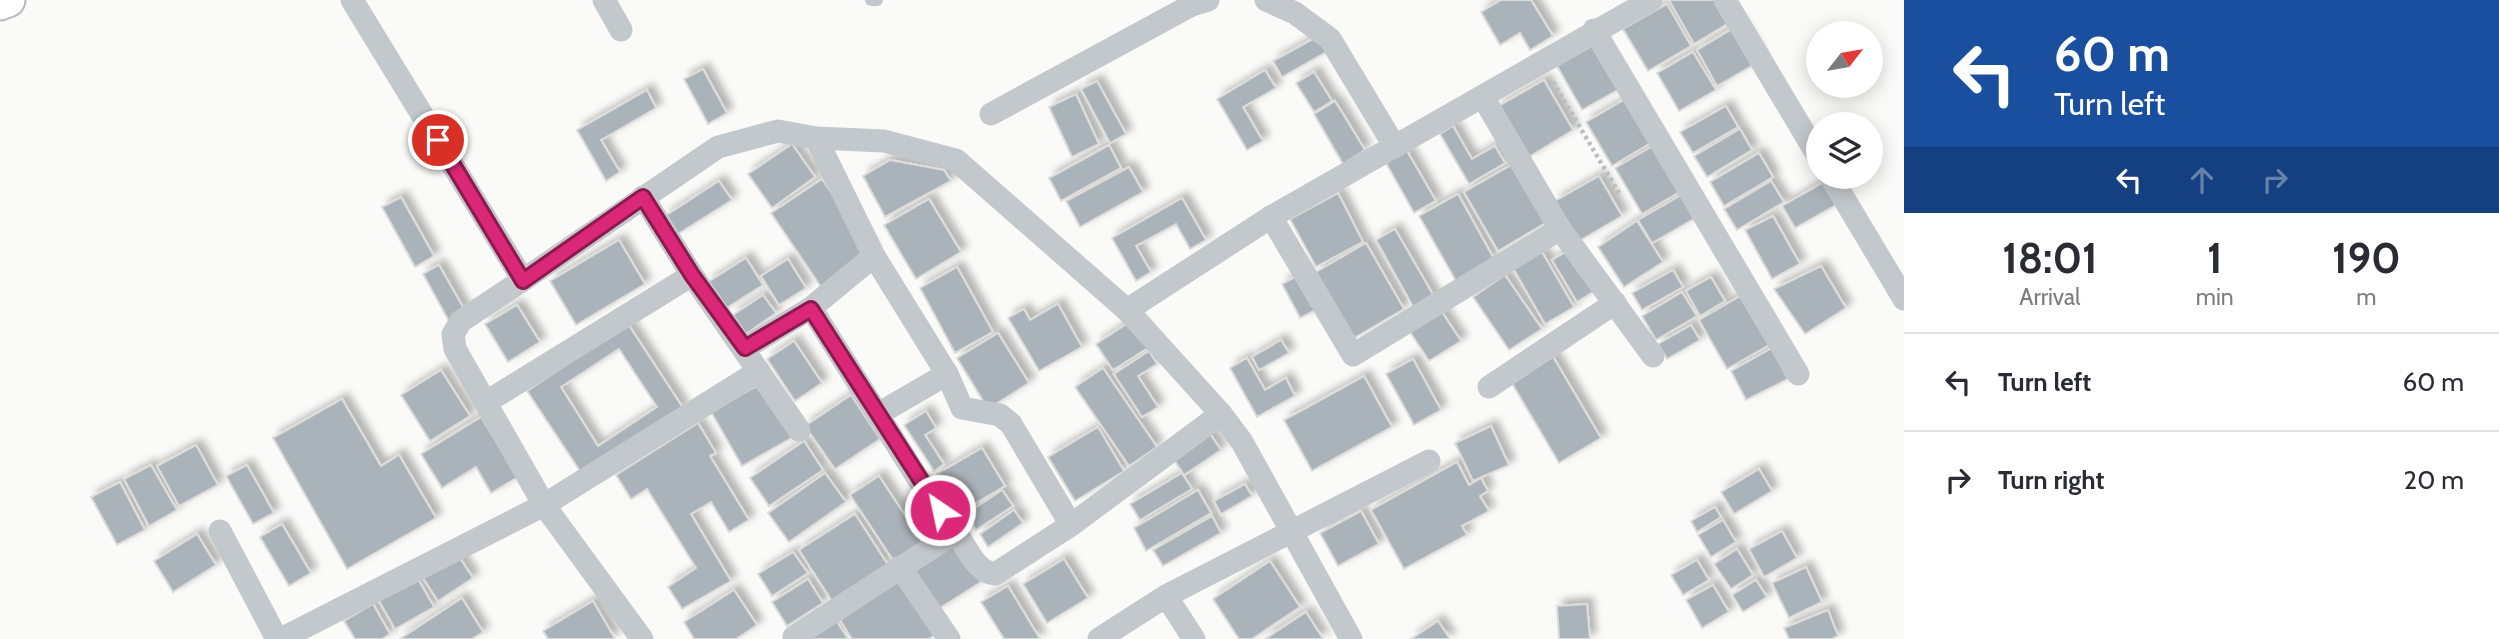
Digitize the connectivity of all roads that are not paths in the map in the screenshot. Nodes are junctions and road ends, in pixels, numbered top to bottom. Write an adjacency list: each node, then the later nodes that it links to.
1 (8, 0): 10 (main road)
2 (352, 0): 24 (street)
3 (604, 0): 11 (street)
4 (871, 0): 5 (lane)
5 (877, 0)
6 (1208, 0): 14 (street)
7 (1266, 0): 17 (street)
8 (1651, 0): 12 (street)
9 (1725, 0): 15 (street)
10 (0, 3)
11 (621, 30)
12 (1594, 30): 13 (street); 33 (street)
13 (1483, 97): 17 (street); 21 (street)
14 (991, 114)
15 (1806, 136)
16 (816, 138): 19 (street); 22 (street); 28 (street)
17 (1395, 147): 20 (street)
18 (1837, 189): 25 (street)
19 (643, 197): 23 (street); 24 (street)
20 (1271, 216): 21 (street); 28 (street)
21 (1560, 229): 26 (street)
22 (874, 256): 27 (street); 32 (street)
23 (692, 275): 29 (street); 35 (street)
24 (523, 281): 35 (street)
25 (1904, 299)
26 (1615, 303): 30 (street); 34 (street)
27 (811, 309): 29 (street); 36 (street)
28 (1127, 310): 37 (street)
29 (745, 348): 31 (street)
30 (1653, 356)
31 (759, 371): 38 (street); 40 (street)
32 (947, 374): 36 (street); 41 (street)
33 (1798, 374)
34 (1489, 387)
35 (488, 401): 40 (street)
36 (878, 414): 44 (street)
37 (1221, 414): 41 (street); 42 (street)
38 (799, 430)
39 (1429, 461): 42 (street)
40 (544, 505): 48 (street); 49 (street)
41 (1071, 526): 44 (street)
42 (1292, 529): 46 (street); 53 (street)
43 (220, 531): 48 (street)
44 (956, 532): 45 (street)
45 (900, 567): 47 (street); 50 (street)
46 (1166, 596): 51 (street); 52 (street)
47 (794, 637)
48 (279, 639)
49 (642, 639)
50 (949, 639)
51 (1099, 639)
52 (1194, 639)
53 (1351, 639)

